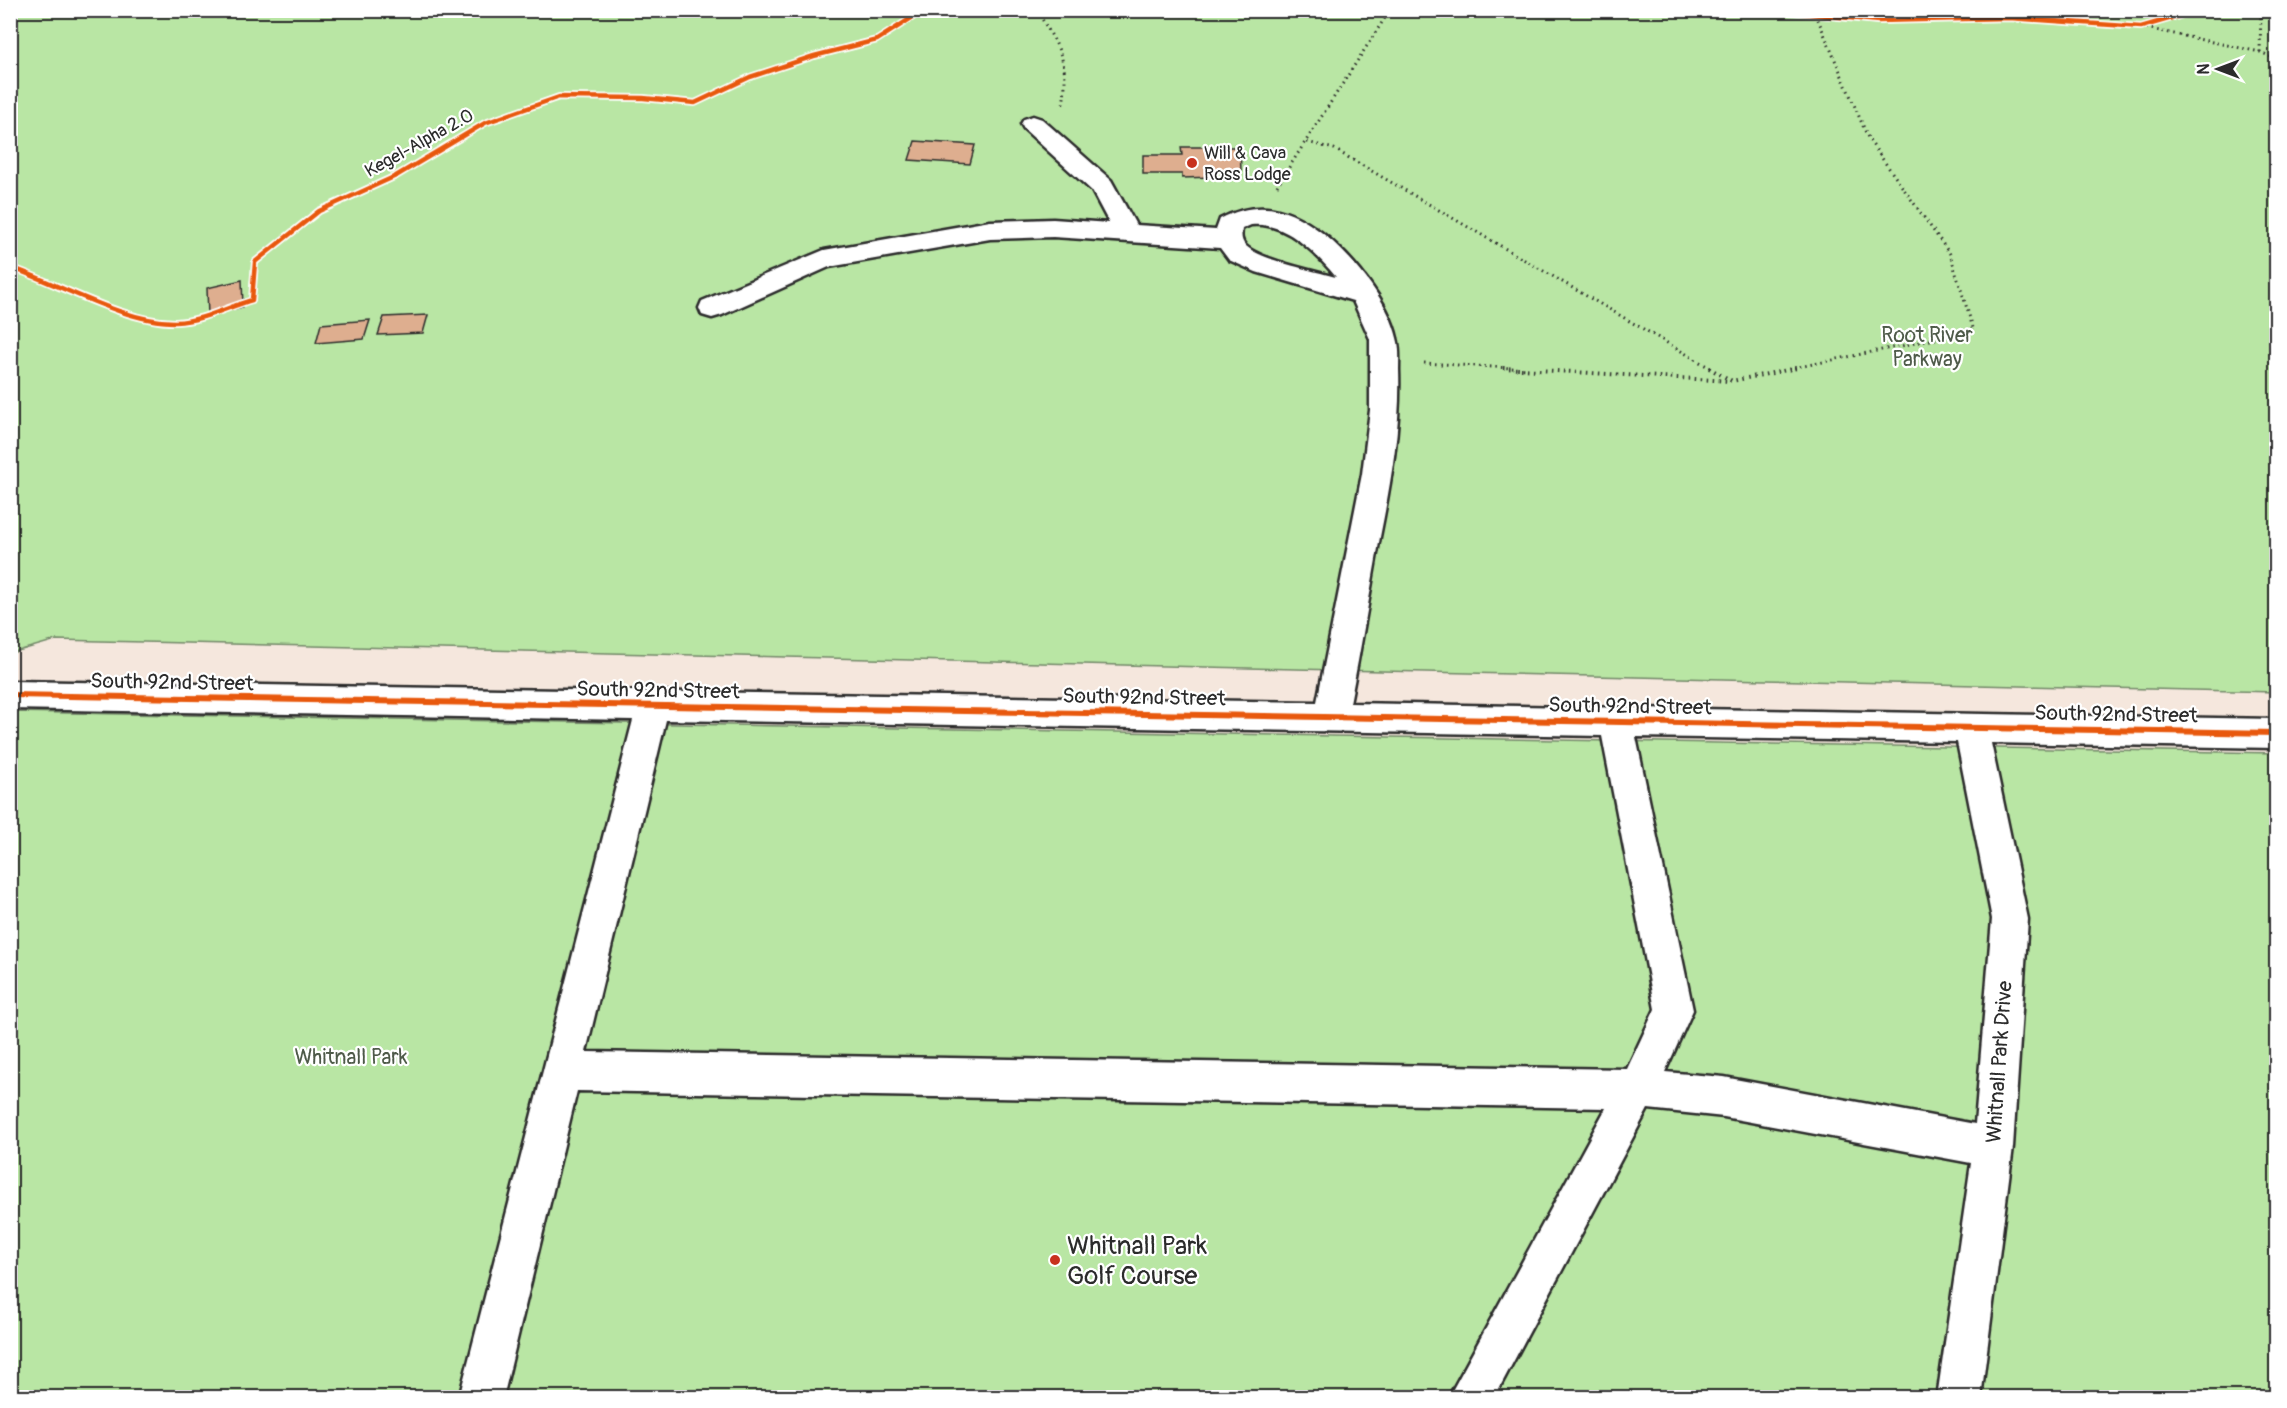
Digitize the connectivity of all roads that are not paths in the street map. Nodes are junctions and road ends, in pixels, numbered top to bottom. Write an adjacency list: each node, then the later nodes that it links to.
1 (1033, 124): 2 (street)
2 (1127, 233): 3 (street); 5 (street)
3 (1228, 240): 4 (street); 4 (street)
4 (1361, 294): 8 (street)
5 (712, 308)
6 (10, 695): 7 (street, South 92nd Street)
7 (652, 707): 8 (street, South 92nd Street); 12 (street)
8 (1331, 716): 9 (street, South 92nd Street)
9 (1616, 722): 10 (street, South 92nd Street); 13 (street)
10 (1971, 728): 11 (street, South 92nd Street); 14 (street, Whitnall Park Drive)
11 (2277, 733)
12 (562, 1071): 13 (street); 15 (street)
13 (1638, 1089): 14 (street); 16 (street)
14 (1993, 1147): 17 (street, Whitnall Park Drive)
15 (481, 1398)
16 (1470, 1398)
17 (1959, 1398)

